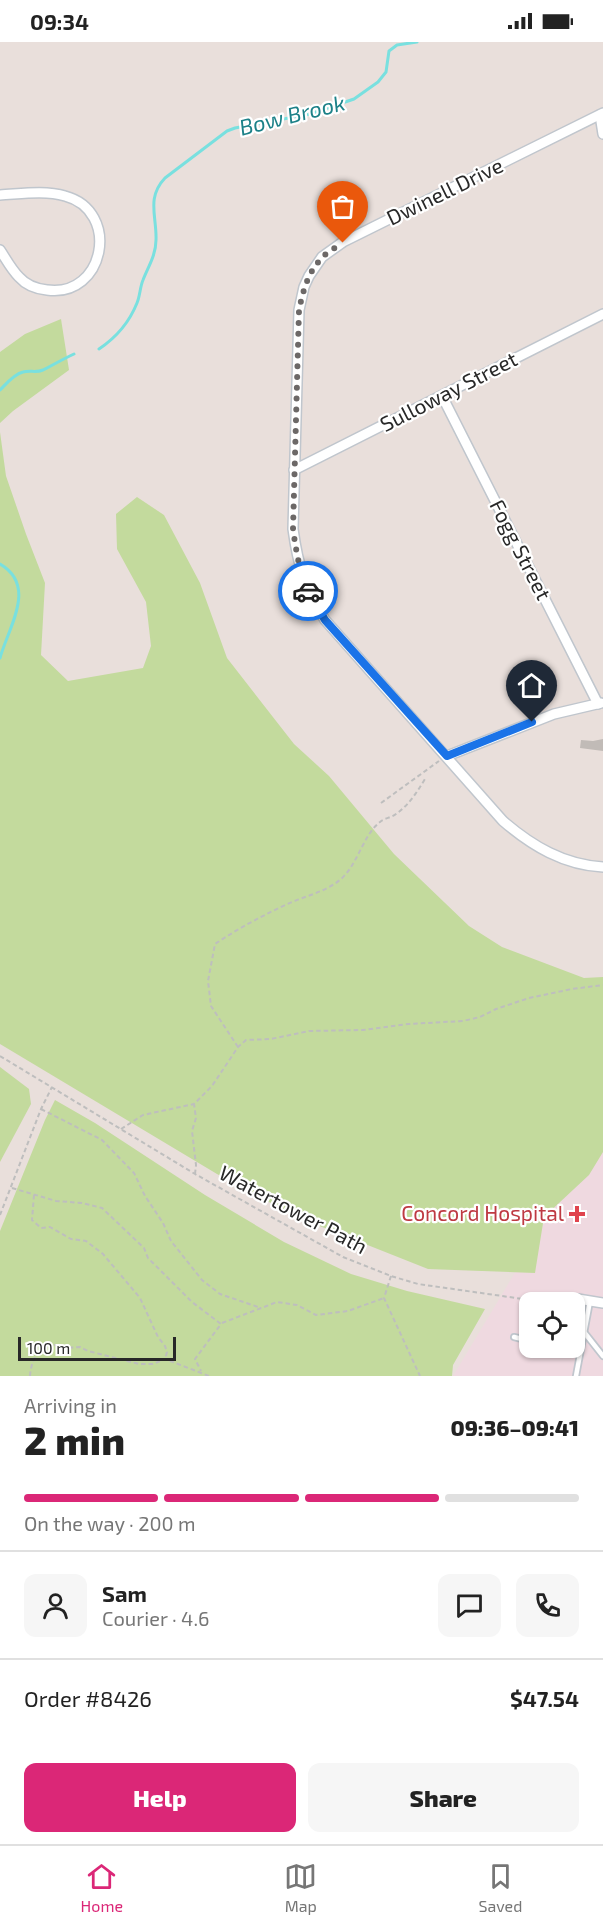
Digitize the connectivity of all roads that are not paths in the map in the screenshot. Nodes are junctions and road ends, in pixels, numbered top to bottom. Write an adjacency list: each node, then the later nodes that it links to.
1 (601, 114): 2 (street); 7 (street, Dwinell Drive)
2 (603, 134)
3 (0, 195): 4 (street)
4 (0, 250)
5 (603, 314): 6 (street, Sulloway Street)
6 (442, 396): 7 (street, Sulloway Street); 8 (street, Fogg Street)
7 (294, 471): 9 (street, Dwinell Drive)
8 (600, 703): 9 (street)
9 (447, 756): 10 (street, Dwinell Drive)
10 (603, 867)
11 (585, 1300): 12 (street)
12 (590, 1301): 13 (street); 14 (lane)
13 (603, 1303)
14 (585, 1327)
15 (585, 1333): 18 (lane)
16 (514, 1338): 17 (lane)
17 (519, 1339)
18 (603, 1356)
19 (579, 1358): 20 (lane)
20 (576, 1376)

